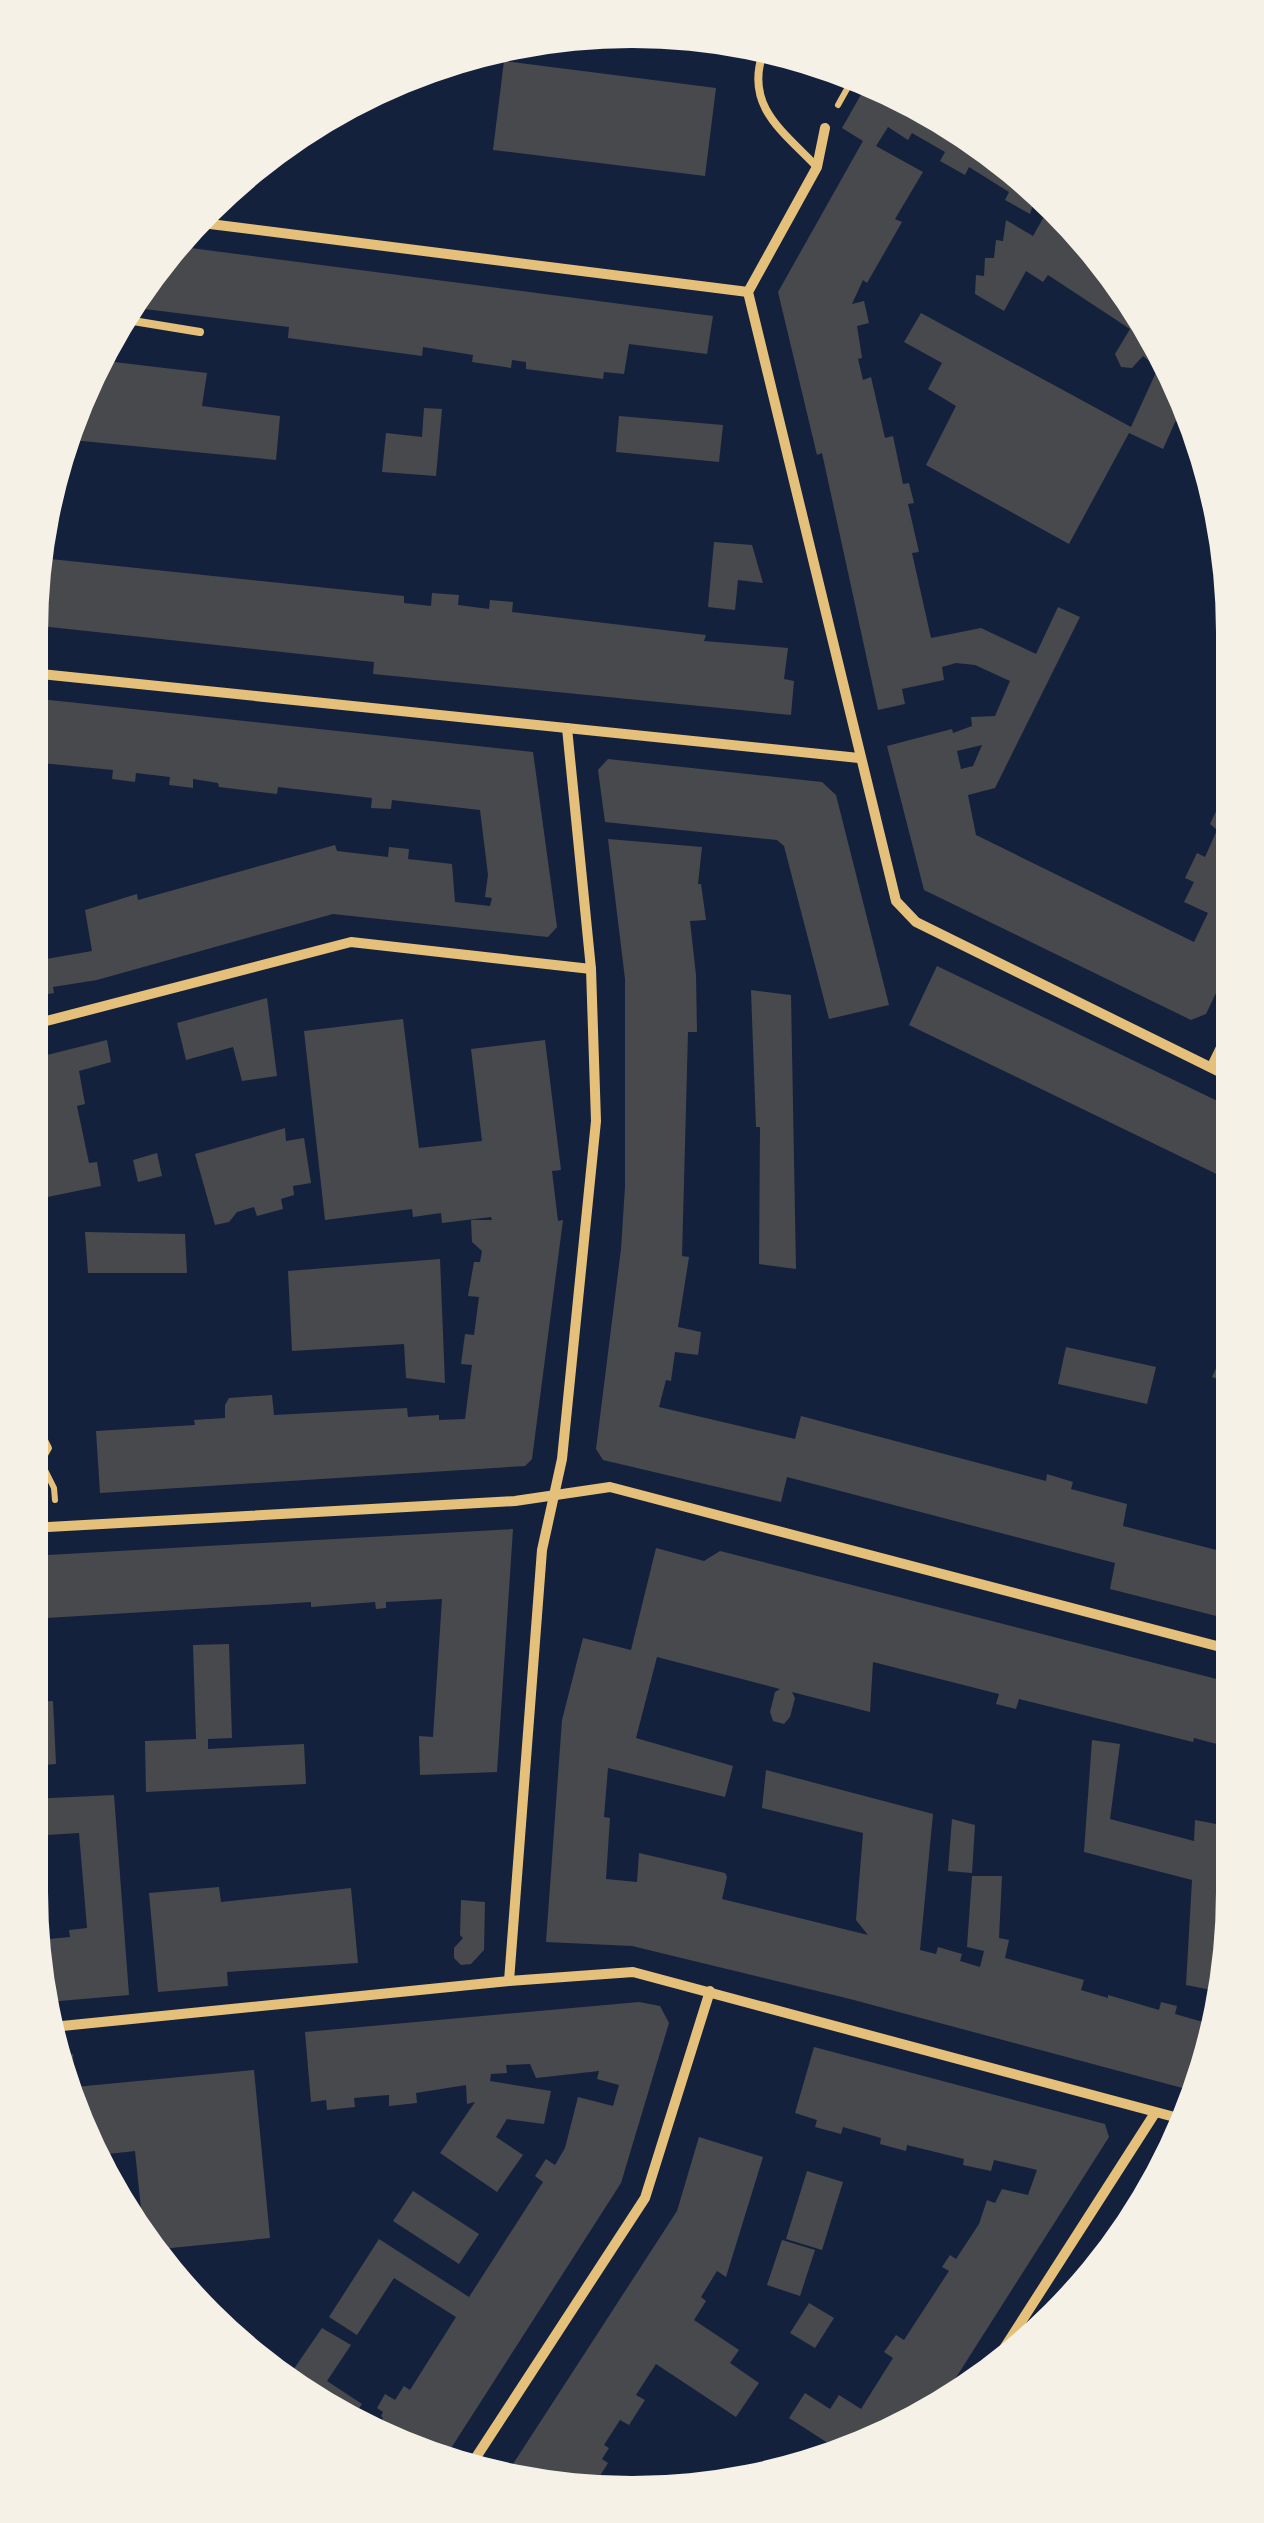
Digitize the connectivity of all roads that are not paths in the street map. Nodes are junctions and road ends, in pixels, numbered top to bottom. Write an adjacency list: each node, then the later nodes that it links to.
1 (760, 62): 3 (lane)
2 (825, 128): 3 (street)
3 (817, 167): 5 (street)
4 (214, 225): 5 (street)
5 (748, 292): 10 (street)
6 (137, 322): 7 (lane)
7 (200, 332)
8 (48, 676): 9 (street)
9 (567, 728): 10 (street); 11 (street)
10 (859, 758): 14 (street)
11 (591, 969): 12 (street); 16 (street)
12 (48, 1021)
13 (1216, 1058): 14 (street)
14 (1212, 1066): 15 (street)
15 (1216, 1068)
16 (554, 1494): 17 (street); 18 (street); 19 (street)
17 (48, 1527)
18 (1216, 1646)
19 (509, 1981): 20 (street); 21 (street)
20 (710, 1991): 22 (street); 25 (street)
21 (63, 2025)
22 (1155, 2113): 23 (street); 24 (street)
23 (1171, 2117)
24 (1014, 2332)
25 (478, 2455)

